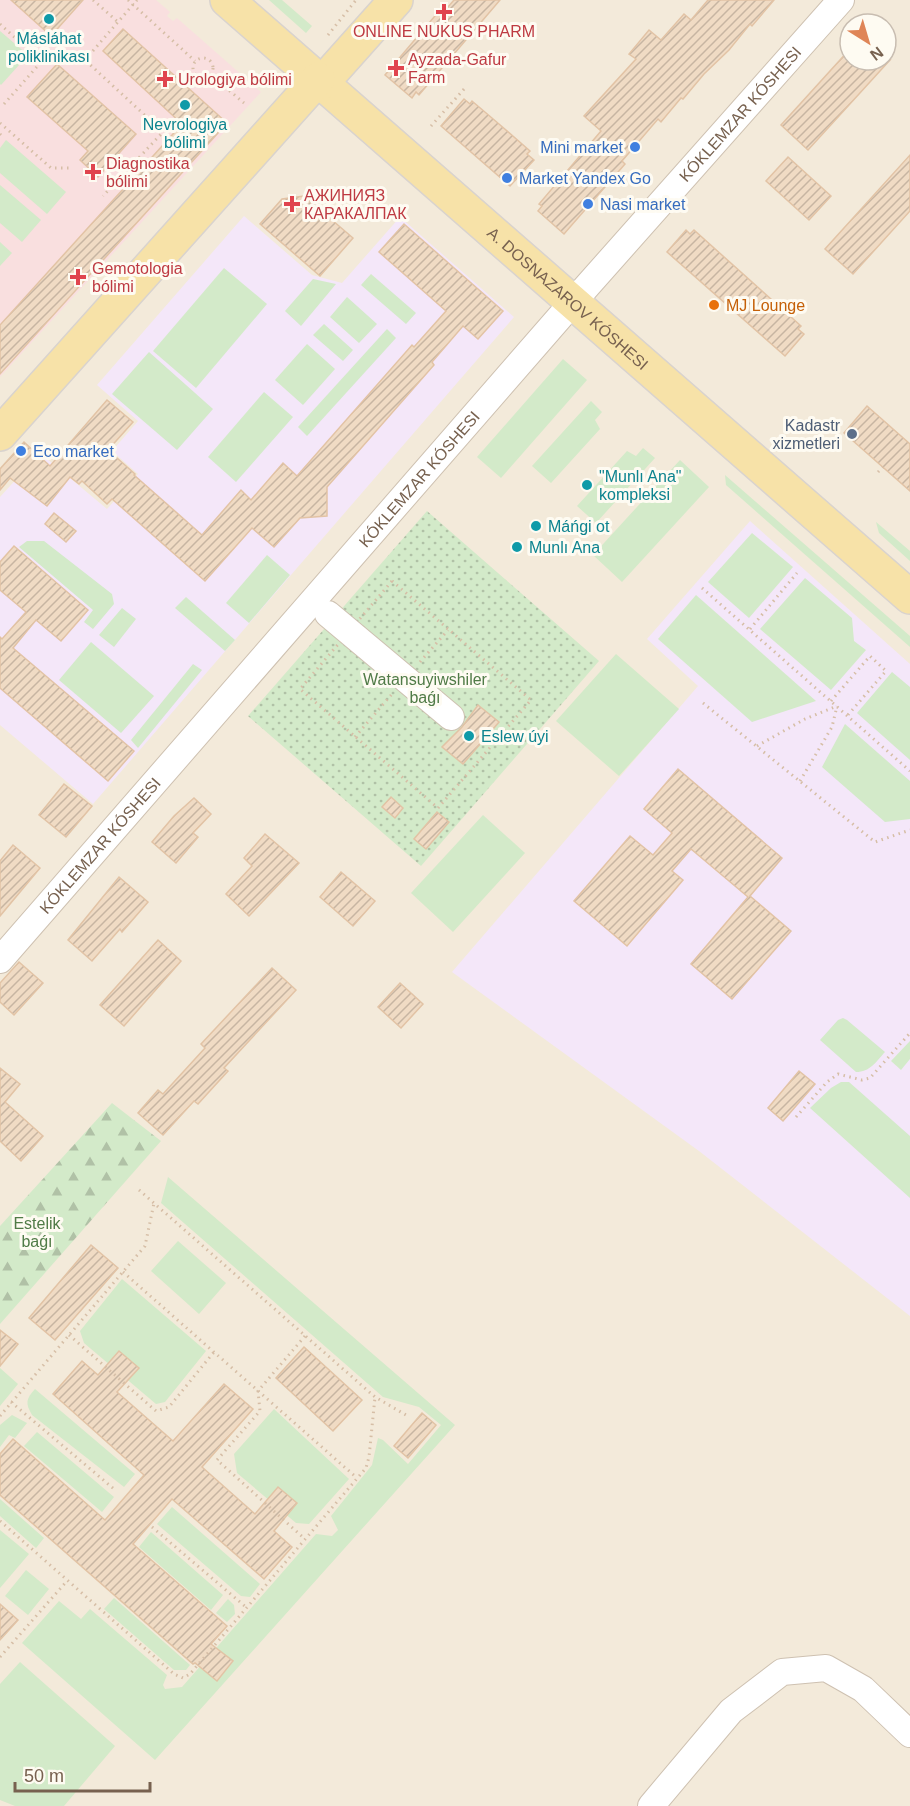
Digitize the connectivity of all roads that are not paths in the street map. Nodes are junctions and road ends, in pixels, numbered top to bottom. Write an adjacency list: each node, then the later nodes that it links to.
1 (227, 0): 4 (main road, A. DOSNAZAROV KÓSHESI)
2 (396, 0): 4 (main road)
3 (841, 0): 5 (street, KÓKLEMZAR KÓSHESI)
4 (320, 81): 5 (main road, A. DOSNAZAROV KÓSHESI); 6 (main road)
5 (573, 302): 7 (main road, A. DOSNAZAROV KÓSHESI); 10 (street, KÓKLEMZAR KÓSHESI)
6 (0, 434)
7 (910, 597)
8 (328, 614): 9 (street)
9 (451, 717)
10 (0, 960)
11 (910, 1734): 12 (street)
12 (651, 1806)

